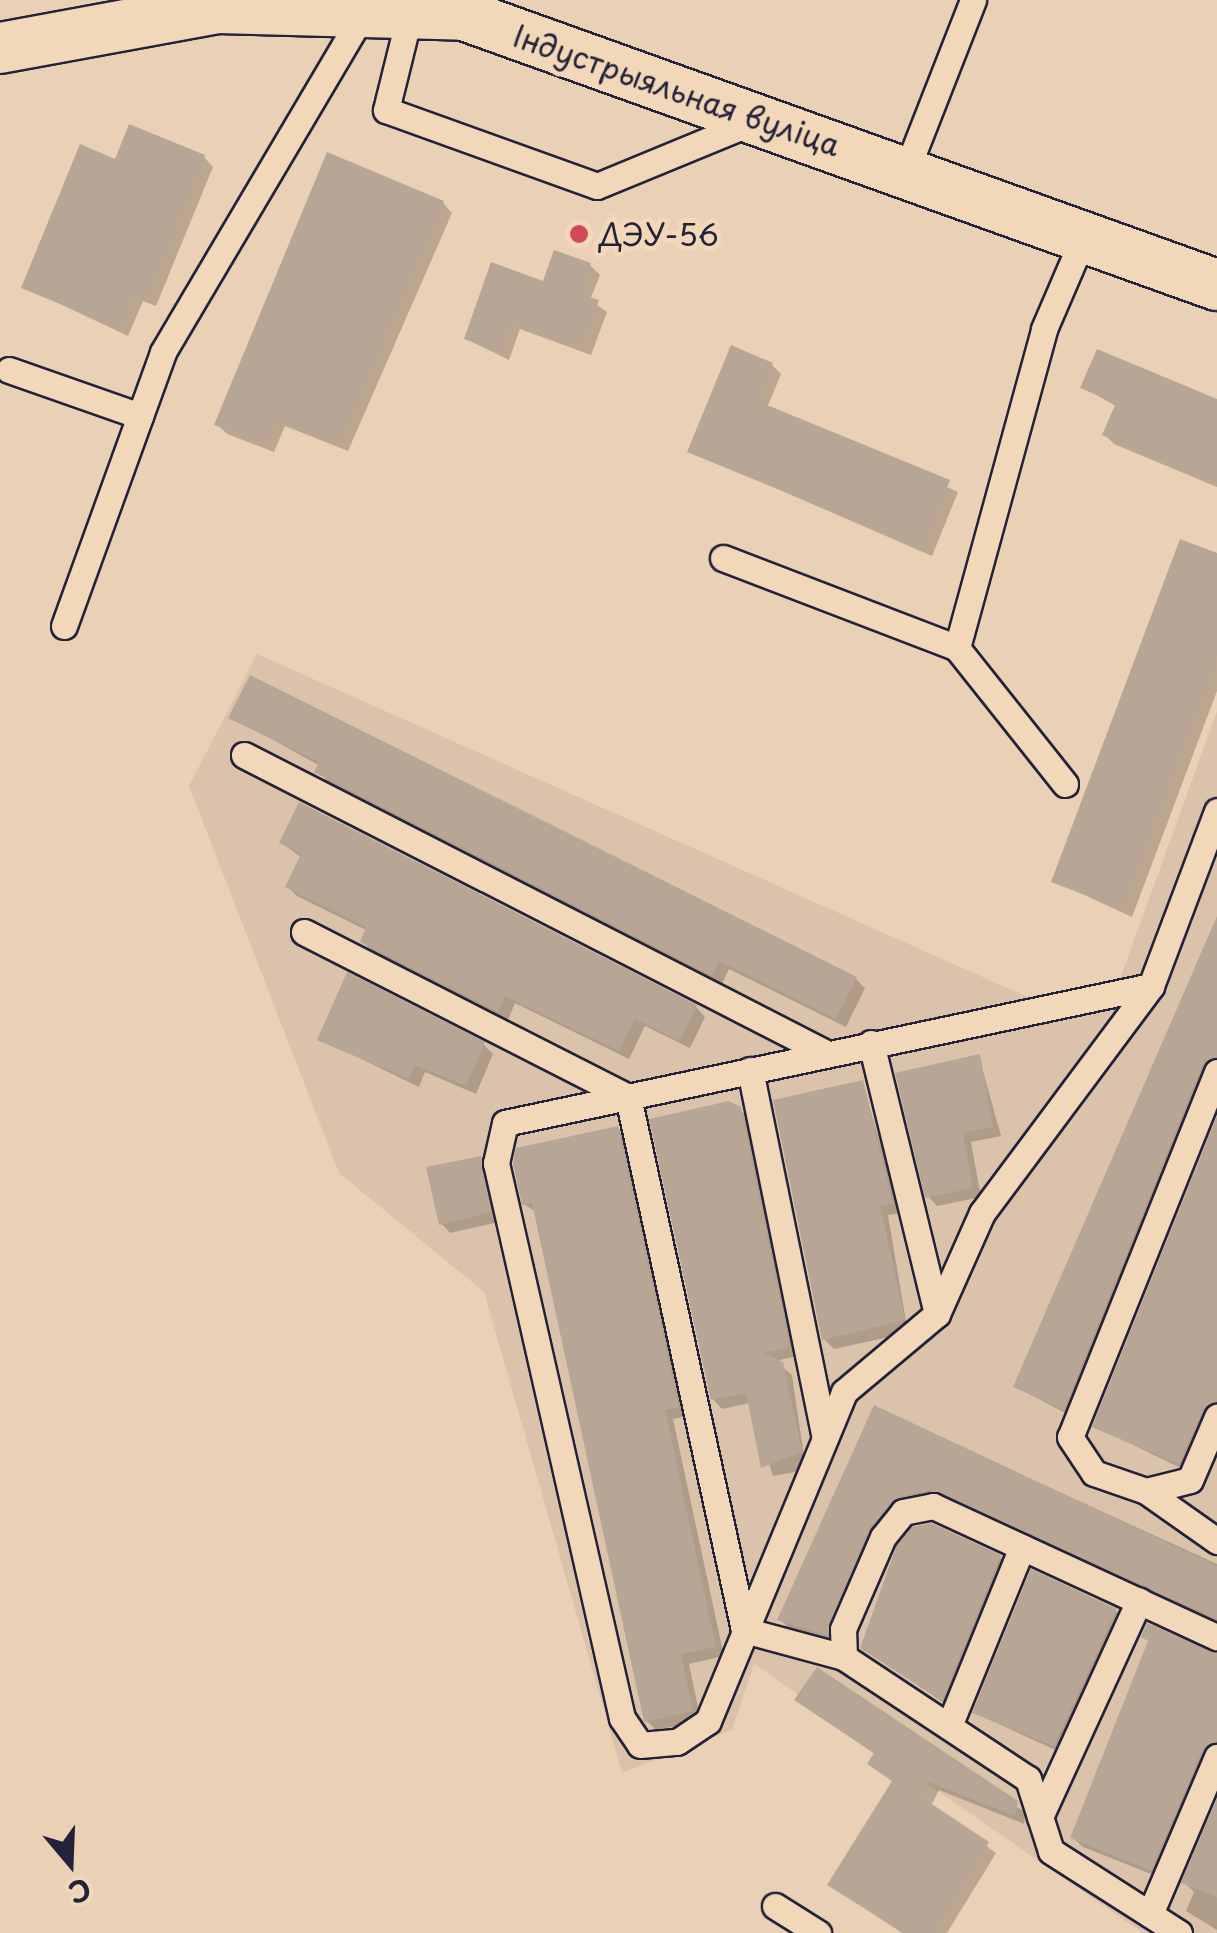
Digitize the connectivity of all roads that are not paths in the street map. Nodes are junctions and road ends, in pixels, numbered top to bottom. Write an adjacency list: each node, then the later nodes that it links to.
1 (973, 0): 6 (lane)
2 (467, 7): 3 (street, Індустрыяльная вуліца); 5 (street, Індустрыяльная вуліца)
3 (387, 12): 4 (street, Індустрыяльная вуліца); 5 (lane); 10 (lane)
4 (0, 48)
5 (760, 120): 6 (street, Індустрыяльная вуліца)
6 (906, 171): 7 (street, Індустрыяльная вуліца)
7 (1084, 236): 8 (street, Індустрыяльная вуліца); 13 (lane)
8 (1217, 285)
9 (10, 370): 10 (lane)
10 (140, 416): 12 (lane)
11 (722, 558): 13 (lane)
12 (64, 626)
13 (957, 648): 15 (lane)
14 (244, 756): 20 (lane)
15 (1065, 784)
16 (1217, 812): 18 (lane)
17 (304, 932): 23 (lane)
18 (1151, 986): 19 (lane); 24 (lane)
19 (872, 1043): 20 (lane); 24 (lane)
20 (826, 1053): 21 (lane)
21 (750, 1070): 23 (lane); 26 (lane)
22 (1217, 1072): 27 (lane)
23 (628, 1097): 31 (lane); 31 (lane)
24 (937, 1314): 26 (lane)
25 (1217, 1416): 27 (lane)
26 (825, 1438): 31 (lane)
27 (1146, 1492): 28 (lane)
28 (1217, 1540)
29 (1022, 1547): 30 (lane); 33 (lane); 34 (lane)
30 (1139, 1601): 32 (lane); 36 (lane)
31 (744, 1630): 33 (lane)
32 (1217, 1637)
33 (844, 1657): 34 (lane)
34 (948, 1726): 36 (lane)
35 (1217, 1757): 38 (lane)
36 (1040, 1818): 38 (lane)
37 (775, 1906): 39 (lane)
38 (1150, 1914): 40 (lane)
39 (818, 1933)
40 (1178, 1933)

